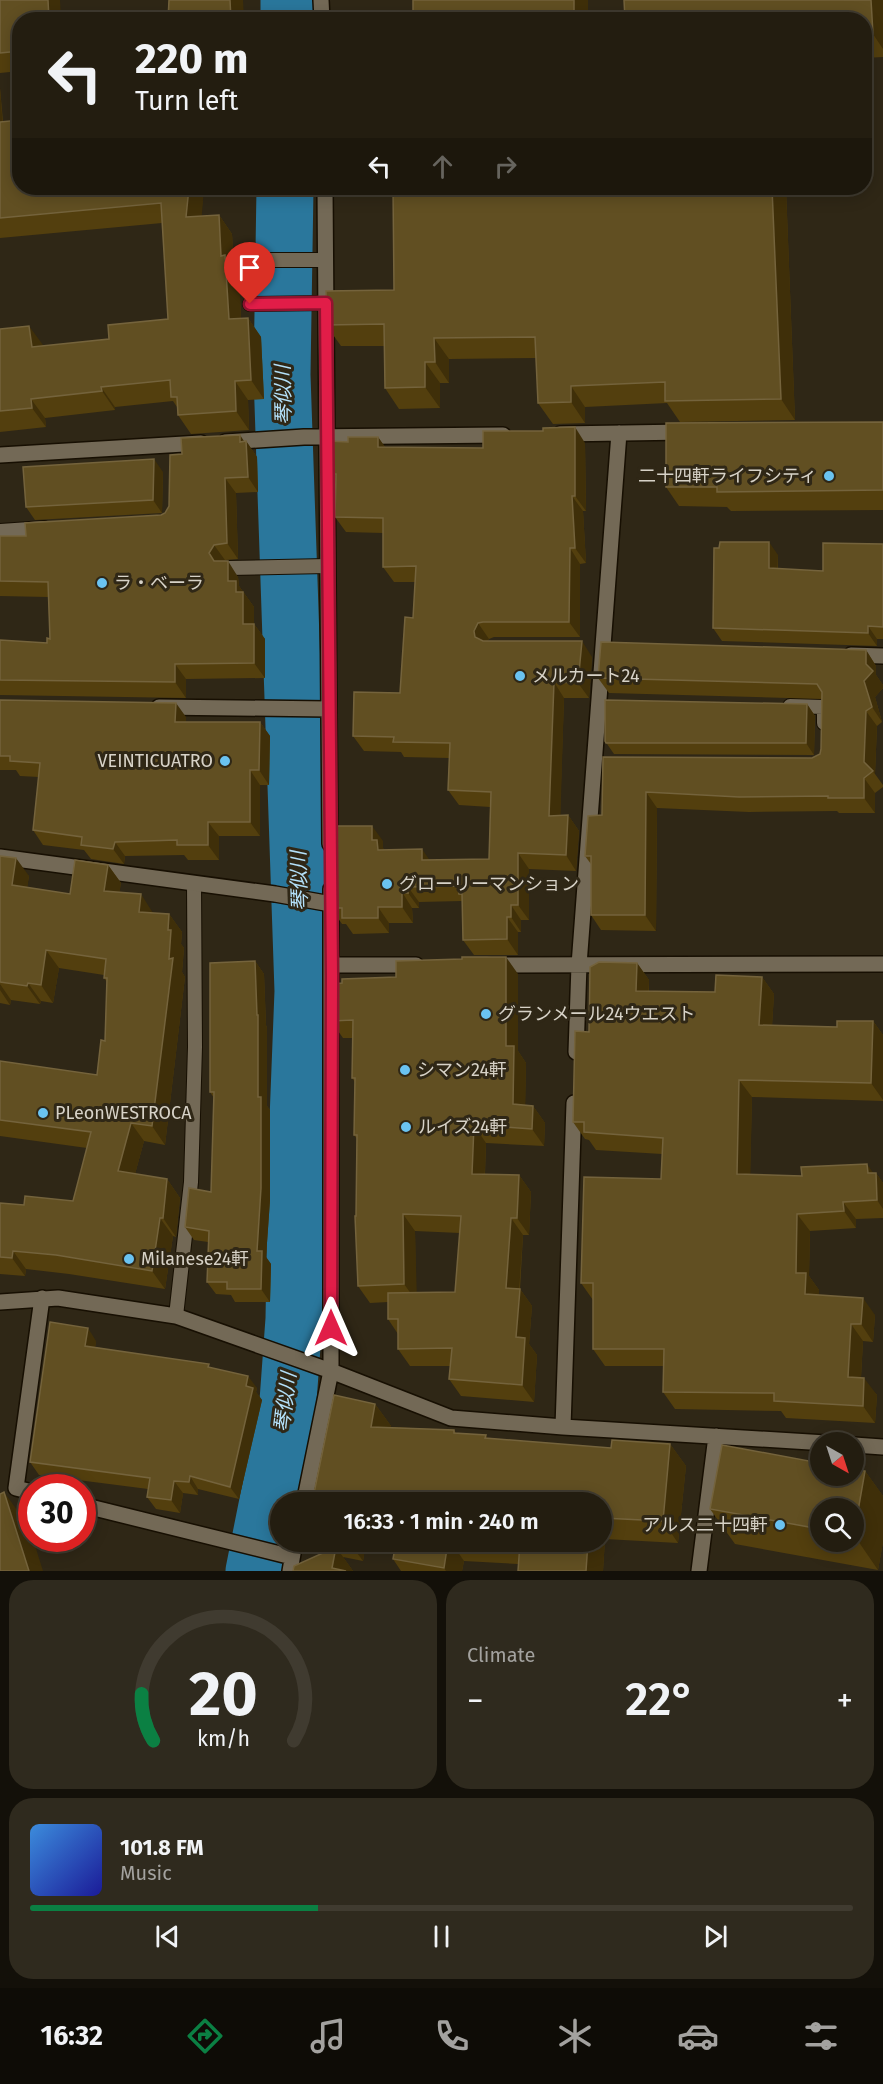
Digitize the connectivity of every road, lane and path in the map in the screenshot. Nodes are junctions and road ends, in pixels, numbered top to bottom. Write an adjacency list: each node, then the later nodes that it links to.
1 (325, 195): 3 (street)
2 (250, 260): 3 (lane)
3 (326, 260): 4 (street)
4 (326, 303): 5 (lane); 10 (street)
5 (254, 304)
6 (703, 432): 7 (street)
7 (619, 433): 9 (street); 29 (street)
8 (514, 434): 10 (street)
9 (549, 434)
10 (326, 437): 11 (street); 14 (street)
11 (0, 455)
12 (57, 528): 13 (lane)
13 (0, 531)
14 (327, 566): 15 (lane); 20 (street)
15 (229, 568)
16 (836, 655): 17 (street)
17 (883, 656)
18 (777, 706): 21 (lane)
19 (142, 707): 20 (street)
20 (328, 709): 24 (street)
21 (824, 741)
22 (0, 857): 23 (street)
23 (194, 884): 24 (street); 32 (lane)
24 (331, 904): 26 (street)
25 (883, 964): 29 (street)
26 (332, 965): 27 (street); 33 (street)
27 (426, 965)
28 (473, 965): 29 (street)
29 (579, 965): 34 (street)
30 (42, 1298): 31 (street); 32 (street); 39 (street)
31 (0, 1302)
32 (176, 1316): 33 (street)
33 (331, 1371): 34 (street); 40 (street)
34 (563, 1427): 35 (street)
35 (716, 1436): 36 (street); 43 (street)
36 (810, 1442)
37 (864, 1446): 38 (street)
38 (883, 1447)
39 (18, 1488)
40 (305, 1492)
41 (96, 1508): 42 (street)
42 (292, 1557)
43 (699, 1571)

